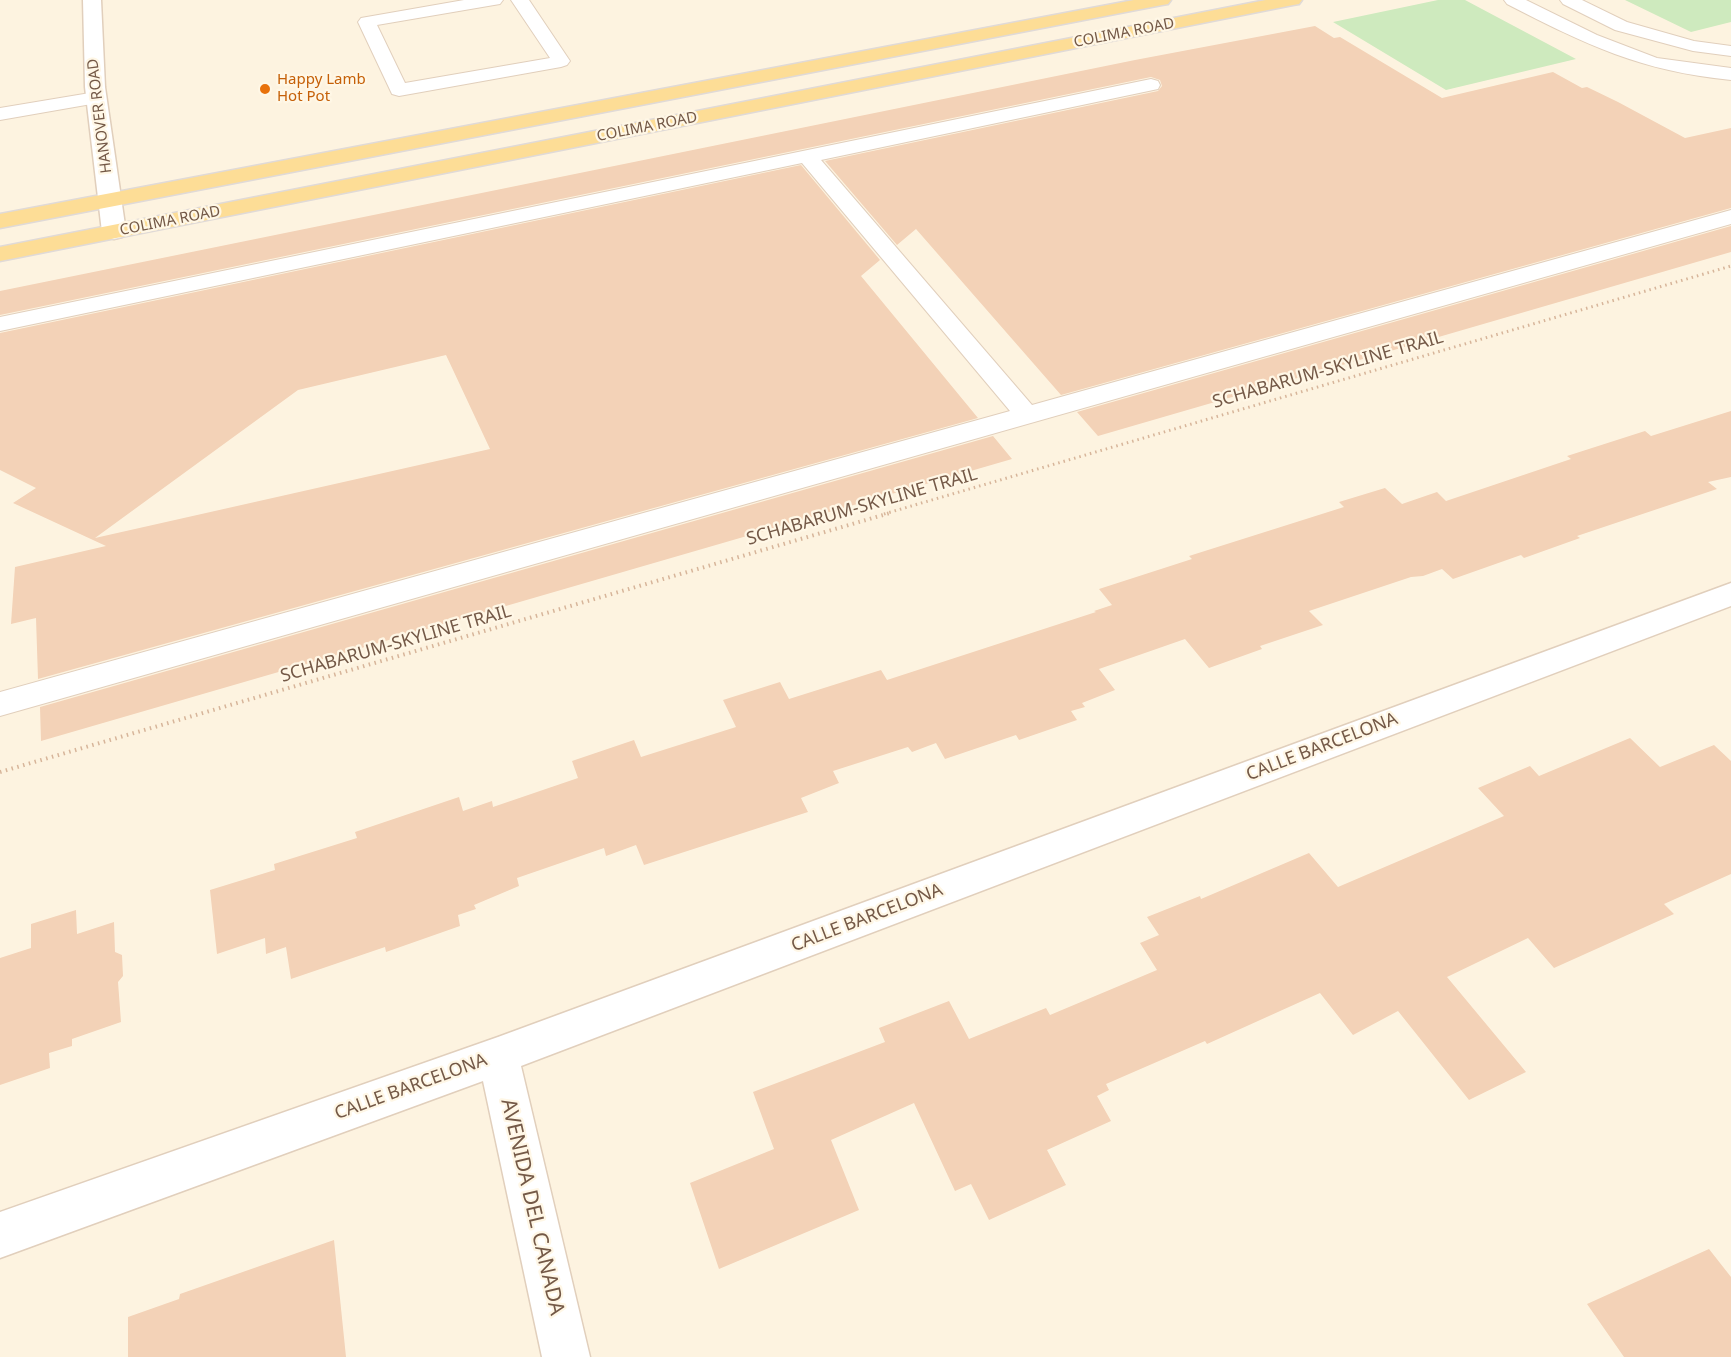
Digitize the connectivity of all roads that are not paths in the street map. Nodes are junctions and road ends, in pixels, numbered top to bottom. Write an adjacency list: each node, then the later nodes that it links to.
1 (92, 0): 12 (street, HANOVER ROAD)
2 (494, 0): 3 (lane)
3 (520, 0)
4 (1162, 0): 8 (main road, COLIMA ROAD)
5 (1293, 0): 18 (main road, COLIMA ROAD)
6 (1513, 0): 10 (lane)
7 (1569, 0): 9 (lane)
8 (1122, 3): 15 (main road, COLIMA ROAD)
9 (1727, 51): 10 (lane)
10 (1731, 74)
11 (1151, 85): 14 (lane)
12 (96, 98): 13 (lane); 15 (street, HANOVER ROAD)
13 (0, 114)
14 (807, 156): 20 (lane); 21 (lane)
15 (110, 200): 17 (main road, COLIMA ROAD); 18 (street, HANOVER ROAD)
16 (1731, 217): 21 (lane)
17 (0, 221)
18 (114, 232): 19 (main road, COLIMA ROAD)
19 (0, 254)
20 (0, 324)
21 (1027, 415): 23 (lane)
22 (1731, 594): 24 (street, CALLE BARCELONA)
23 (0, 704)
24 (498, 1056): 25 (street, CALLE BARCELONA); 26 (street, AVENIDA DEL CANADA)
25 (0, 1235)
26 (566, 1357)

